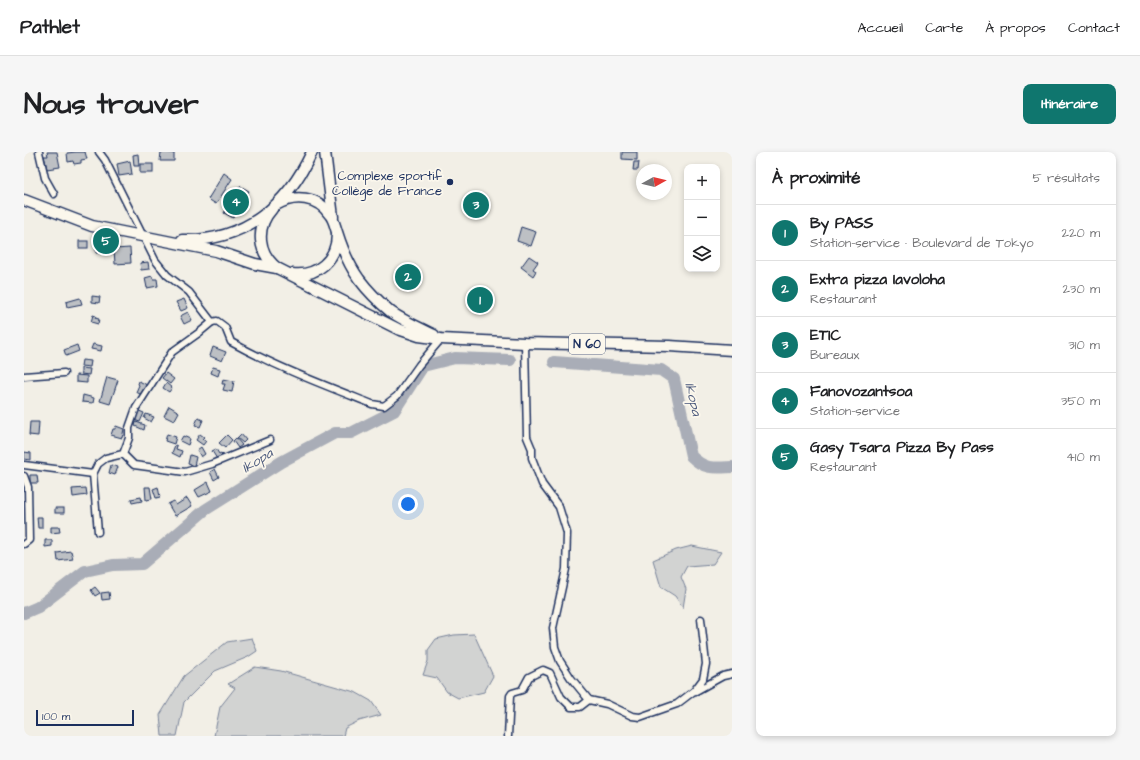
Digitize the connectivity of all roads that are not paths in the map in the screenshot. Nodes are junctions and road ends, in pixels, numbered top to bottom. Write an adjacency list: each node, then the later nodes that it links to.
1 (39, 152): 5 (street)
2 (99, 152): 10 (street)
3 (312, 152): 7 (main road)
4 (325, 152): 8 (main road)
5 (54, 194)
6 (24, 200): 10 (main road)
7 (274, 207): 8 (main road); 11 (main road); 12 (main road)
8 (333, 219): 9 (main road)
9 (337, 232): 12 (main road); 14 (main road)
10 (144, 237): 11 (main road); 13 (street)
11 (154, 238): 12 (main road)
12 (282, 270): 14 (main road)
13 (212, 322): 14 (street); 20 (street)
14 (441, 339): 15 (main road, N 60)
15 (524, 343): 16 (main road, N 60); 29 (street)
16 (732, 350)
17 (64, 373): 18 (street)
18 (24, 376)
19 (270, 440): 20 (street)
20 (123, 454): 22 (street)
21 (24, 465): 22 (street)
22 (93, 474): 24 (street)
23 (24, 476): 25 (street)
24 (98, 532)
25 (24, 544)
26 (701, 619): 28 (street)
27 (732, 674): 28 (street)
28 (694, 691): 29 (street)
29 (589, 700): 30 (street)
30 (508, 736)

